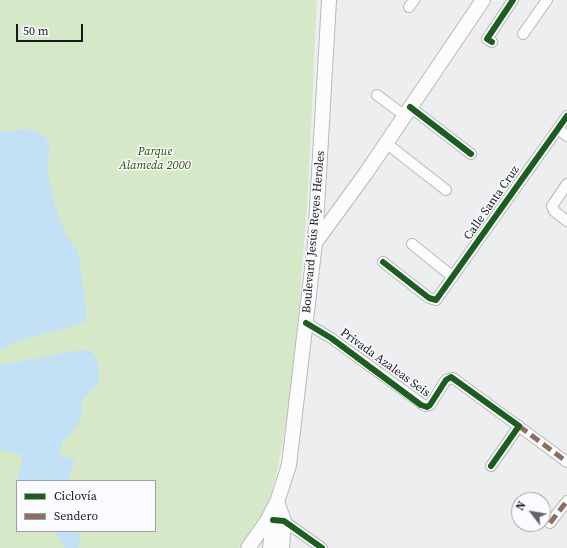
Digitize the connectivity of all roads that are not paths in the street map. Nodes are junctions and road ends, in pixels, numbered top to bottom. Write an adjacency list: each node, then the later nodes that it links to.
1 (329, 0): 17 (main road, Boulevard Jesús Reyes Heroles)
2 (482, 0): 8 (main road)
3 (513, 0): 6 (street)
4 (547, 0): 5 (street)
5 (523, 34)
6 (489, 41)
7 (376, 95): 8 (street)
8 (407, 111): 12 (main road); 13 (street)
9 (567, 116): 10 (street, Calle Santa Cruz)
10 (558, 129): 11 (street); 20 (street, Calle Santa Cruz)
11 (567, 136)
12 (386, 144): 15 (street); 17 (main road)
13 (471, 154)
14 (567, 184): 16 (street)
15 (446, 190)
16 (567, 221)
17 (315, 243): 21 (main road, Boulevard Jesús Reyes Heroles)
18 (412, 244): 20 (street)
19 (383, 262): 20 (street, Calle Santa Cruz)
20 (453, 277)
21 (306, 323): 22 (street, Privada Azaleas Seis); 26 (main road, Boulevard Jesús Reyes Heroles)
22 (519, 426): 23 (street); 24 (street)
23 (567, 462)
24 (491, 466)
25 (567, 501): 28 (street)
26 (277, 502): 27 (main road); 29 (main road, Boulevard Jesús Reyes Heroles)
27 (278, 521): 30 (main road); 31 (main road); 32 (street)
28 (551, 522)
29 (248, 548)
30 (270, 548)
31 (282, 548)
32 (322, 548)

